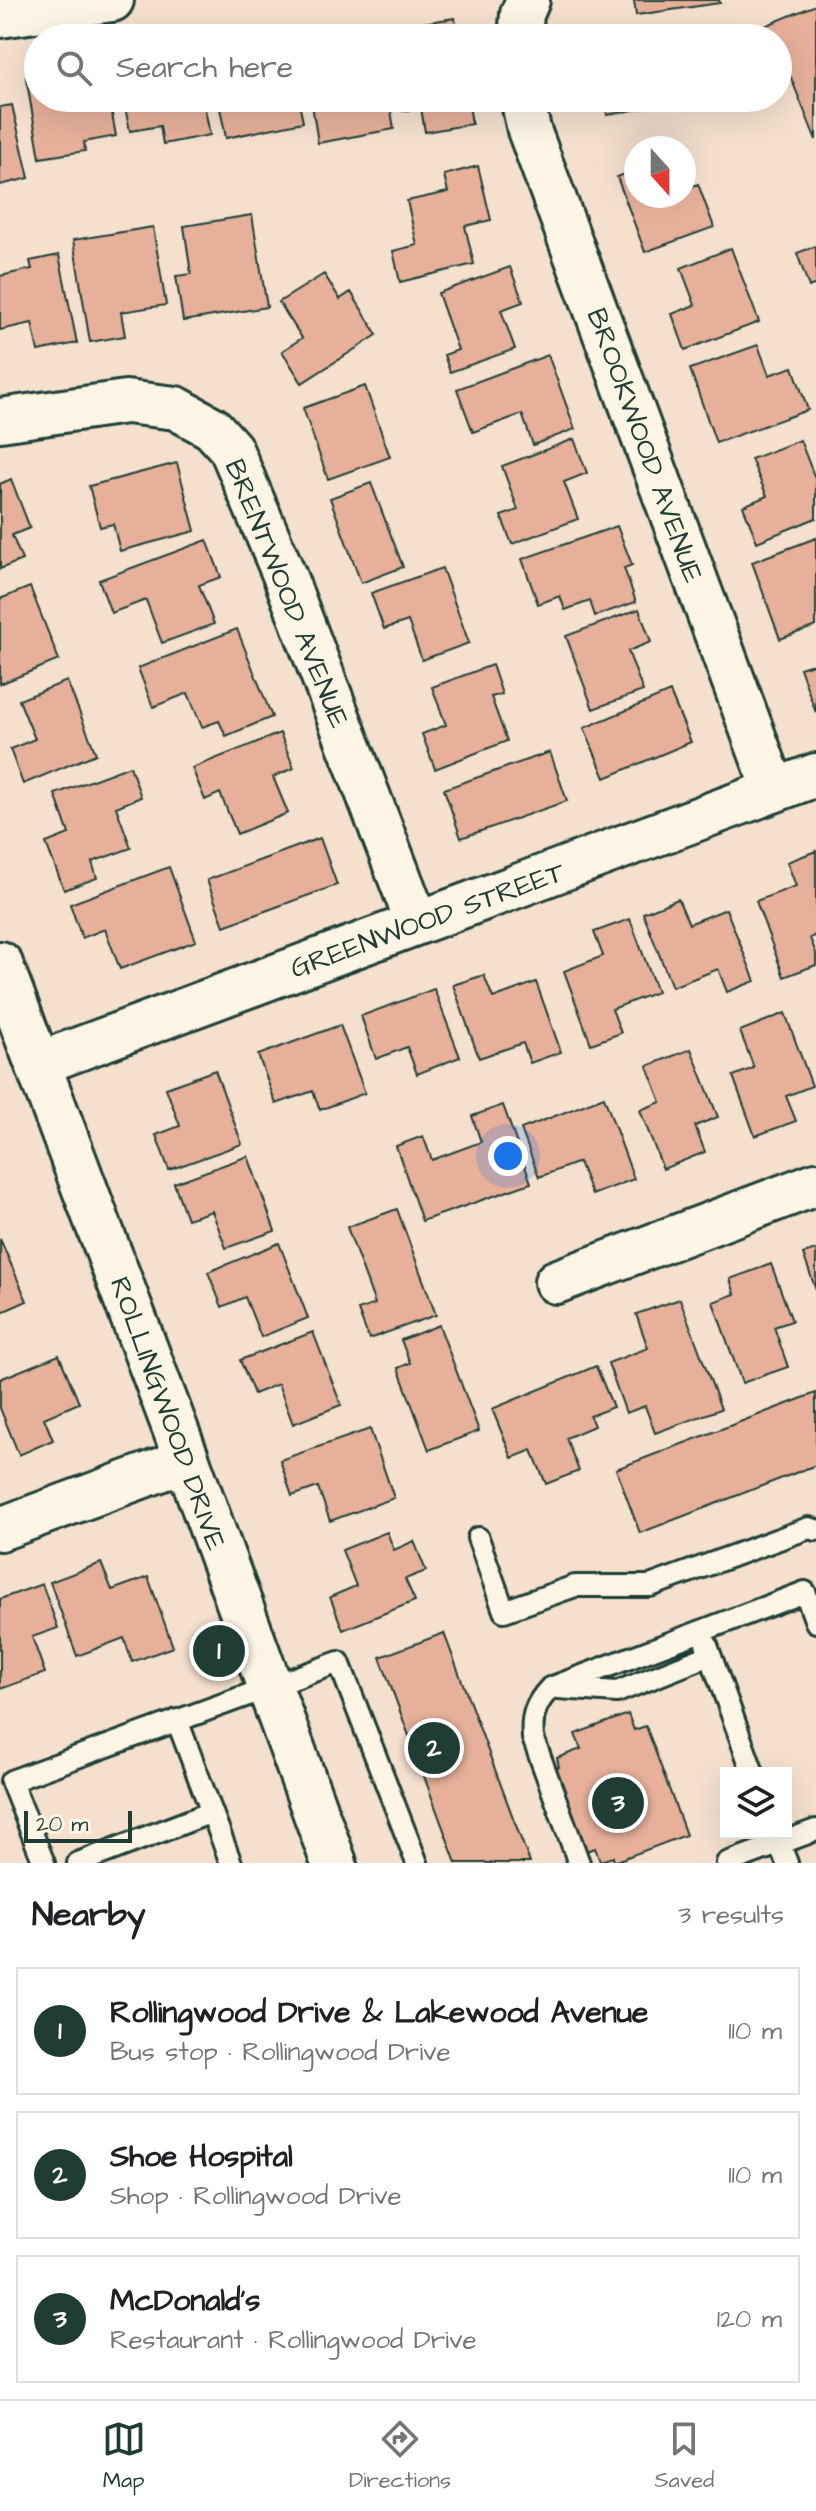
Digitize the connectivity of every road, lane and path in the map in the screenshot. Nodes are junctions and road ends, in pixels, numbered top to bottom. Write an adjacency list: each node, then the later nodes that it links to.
1 (112, 0): 3 (street)
2 (528, 0): 4 (street)
3 (0, 16)
4 (521, 24)
5 (525, 112): 8 (street, BROOKWOOD AVENUE)
6 (0, 420): 9 (street, BRENTWOOD AVENUE)
7 (816, 775): 8 (street, GREENWOOD STREET)
8 (774, 790): 9 (street, GREENWOOD STREET)
9 (417, 923): 11 (street, GREENWOOD STREET)
10 (0, 964): 11 (street, ROLLINGWOOD DRIVE)
11 (38, 1064): 14 (street, ROLLINGWOOD DRIVE)
12 (816, 1184): 13 (street)
13 (556, 1282)
14 (187, 1460): 15 (street); 21 (street, ROLLINGWOOD DRIVE)
15 (0, 1529)
16 (816, 1530): 17 (lane)
17 (478, 1538)
18 (816, 1622): 19 (lane)
19 (701, 1631): 20 (lane); 22 (lane)
20 (710, 1655): 22 (lane); 24 (lane)
21 (269, 1687): 23 (lane); 34 (street, ROLLINGWOOD DRIVE); 35 (lane)
22 (550, 1688): 36 (lane)
23 (177, 1720): 25 (lane); 26 (lane)
24 (751, 1767)
25 (6, 1779): 31 (lane)
26 (212, 1812): 32 (lane); 33 (lane)
27 (816, 1830): 28 (lane)
28 (792, 1835)
29 (775, 1839): 37 (lane)
30 (777, 1839): 38 (lane)
31 (44, 1863)
32 (78, 1863)
33 (231, 1863)
34 (334, 1863)
35 (417, 1863)
36 (579, 1863)
37 (727, 1863)
38 (787, 1863)

